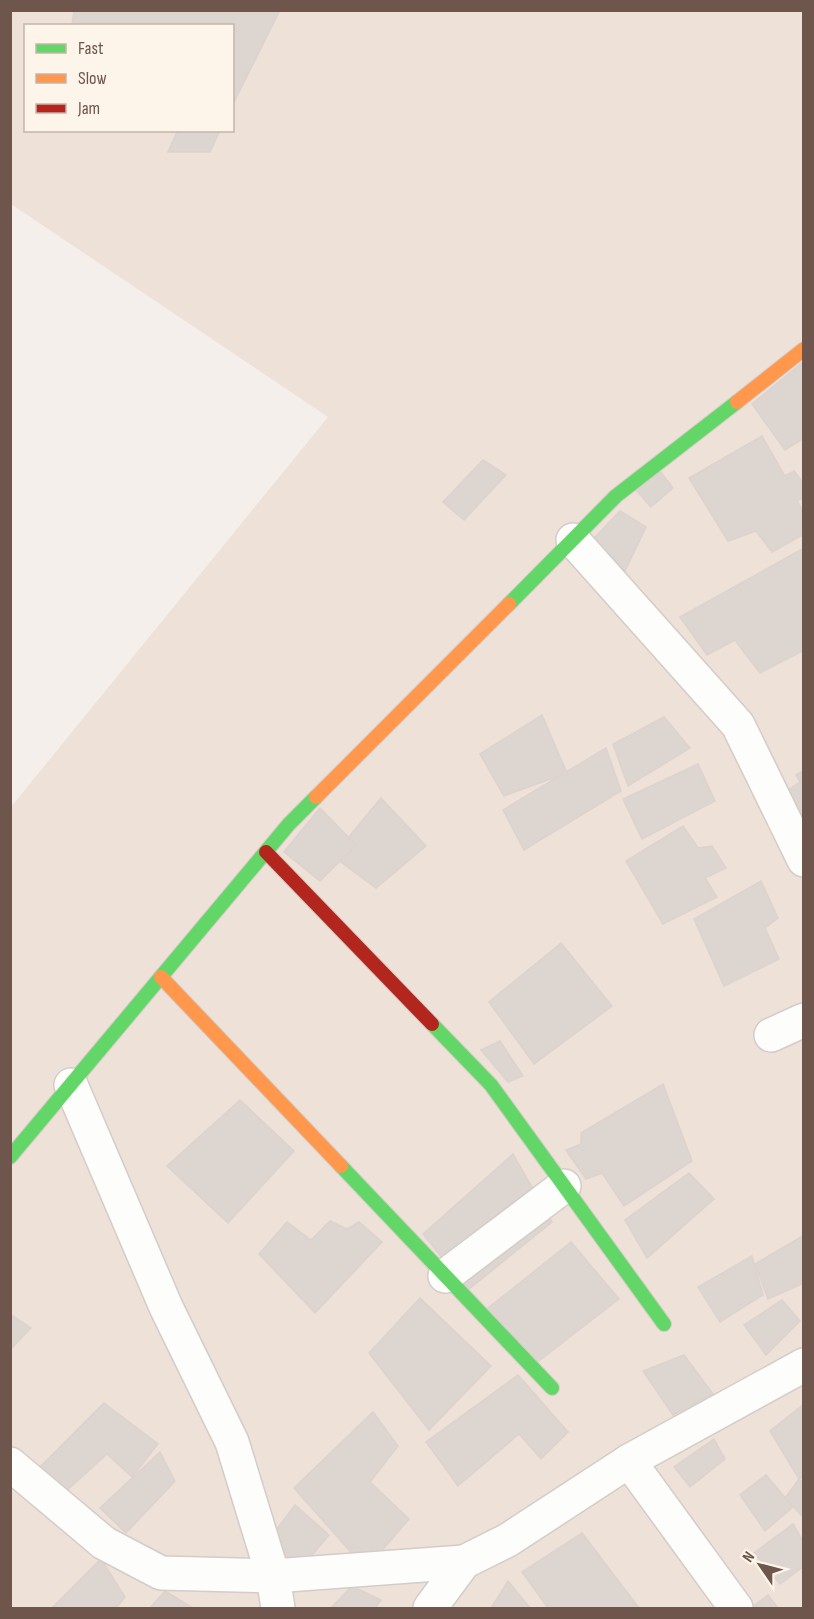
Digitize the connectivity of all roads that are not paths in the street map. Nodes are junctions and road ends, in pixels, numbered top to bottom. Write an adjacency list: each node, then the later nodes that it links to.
1 (804, 349): 2 (street)
2 (573, 540): 3 (street); 4 (street)
3 (266, 852): 5 (street); 10 (street)
4 (804, 860)
5 (161, 977): 8 (street); 11 (street)
6 (804, 1020): 7 (street)
7 (771, 1035)
8 (70, 1085): 9 (street); 18 (street)
9 (10, 1157)
10 (564, 1186): 11 (street); 12 (street)
11 (445, 1276): 14 (street)
12 (664, 1324)
13 (804, 1365): 15 (street)
14 (552, 1388)
15 (629, 1461): 17 (street); 21 (street)
16 (10, 1464): 18 (street)
17 (464, 1562): 18 (street); 20 (street)
18 (273, 1576): 19 (street)
19 (278, 1608)
20 (430, 1608)
21 (736, 1608)

